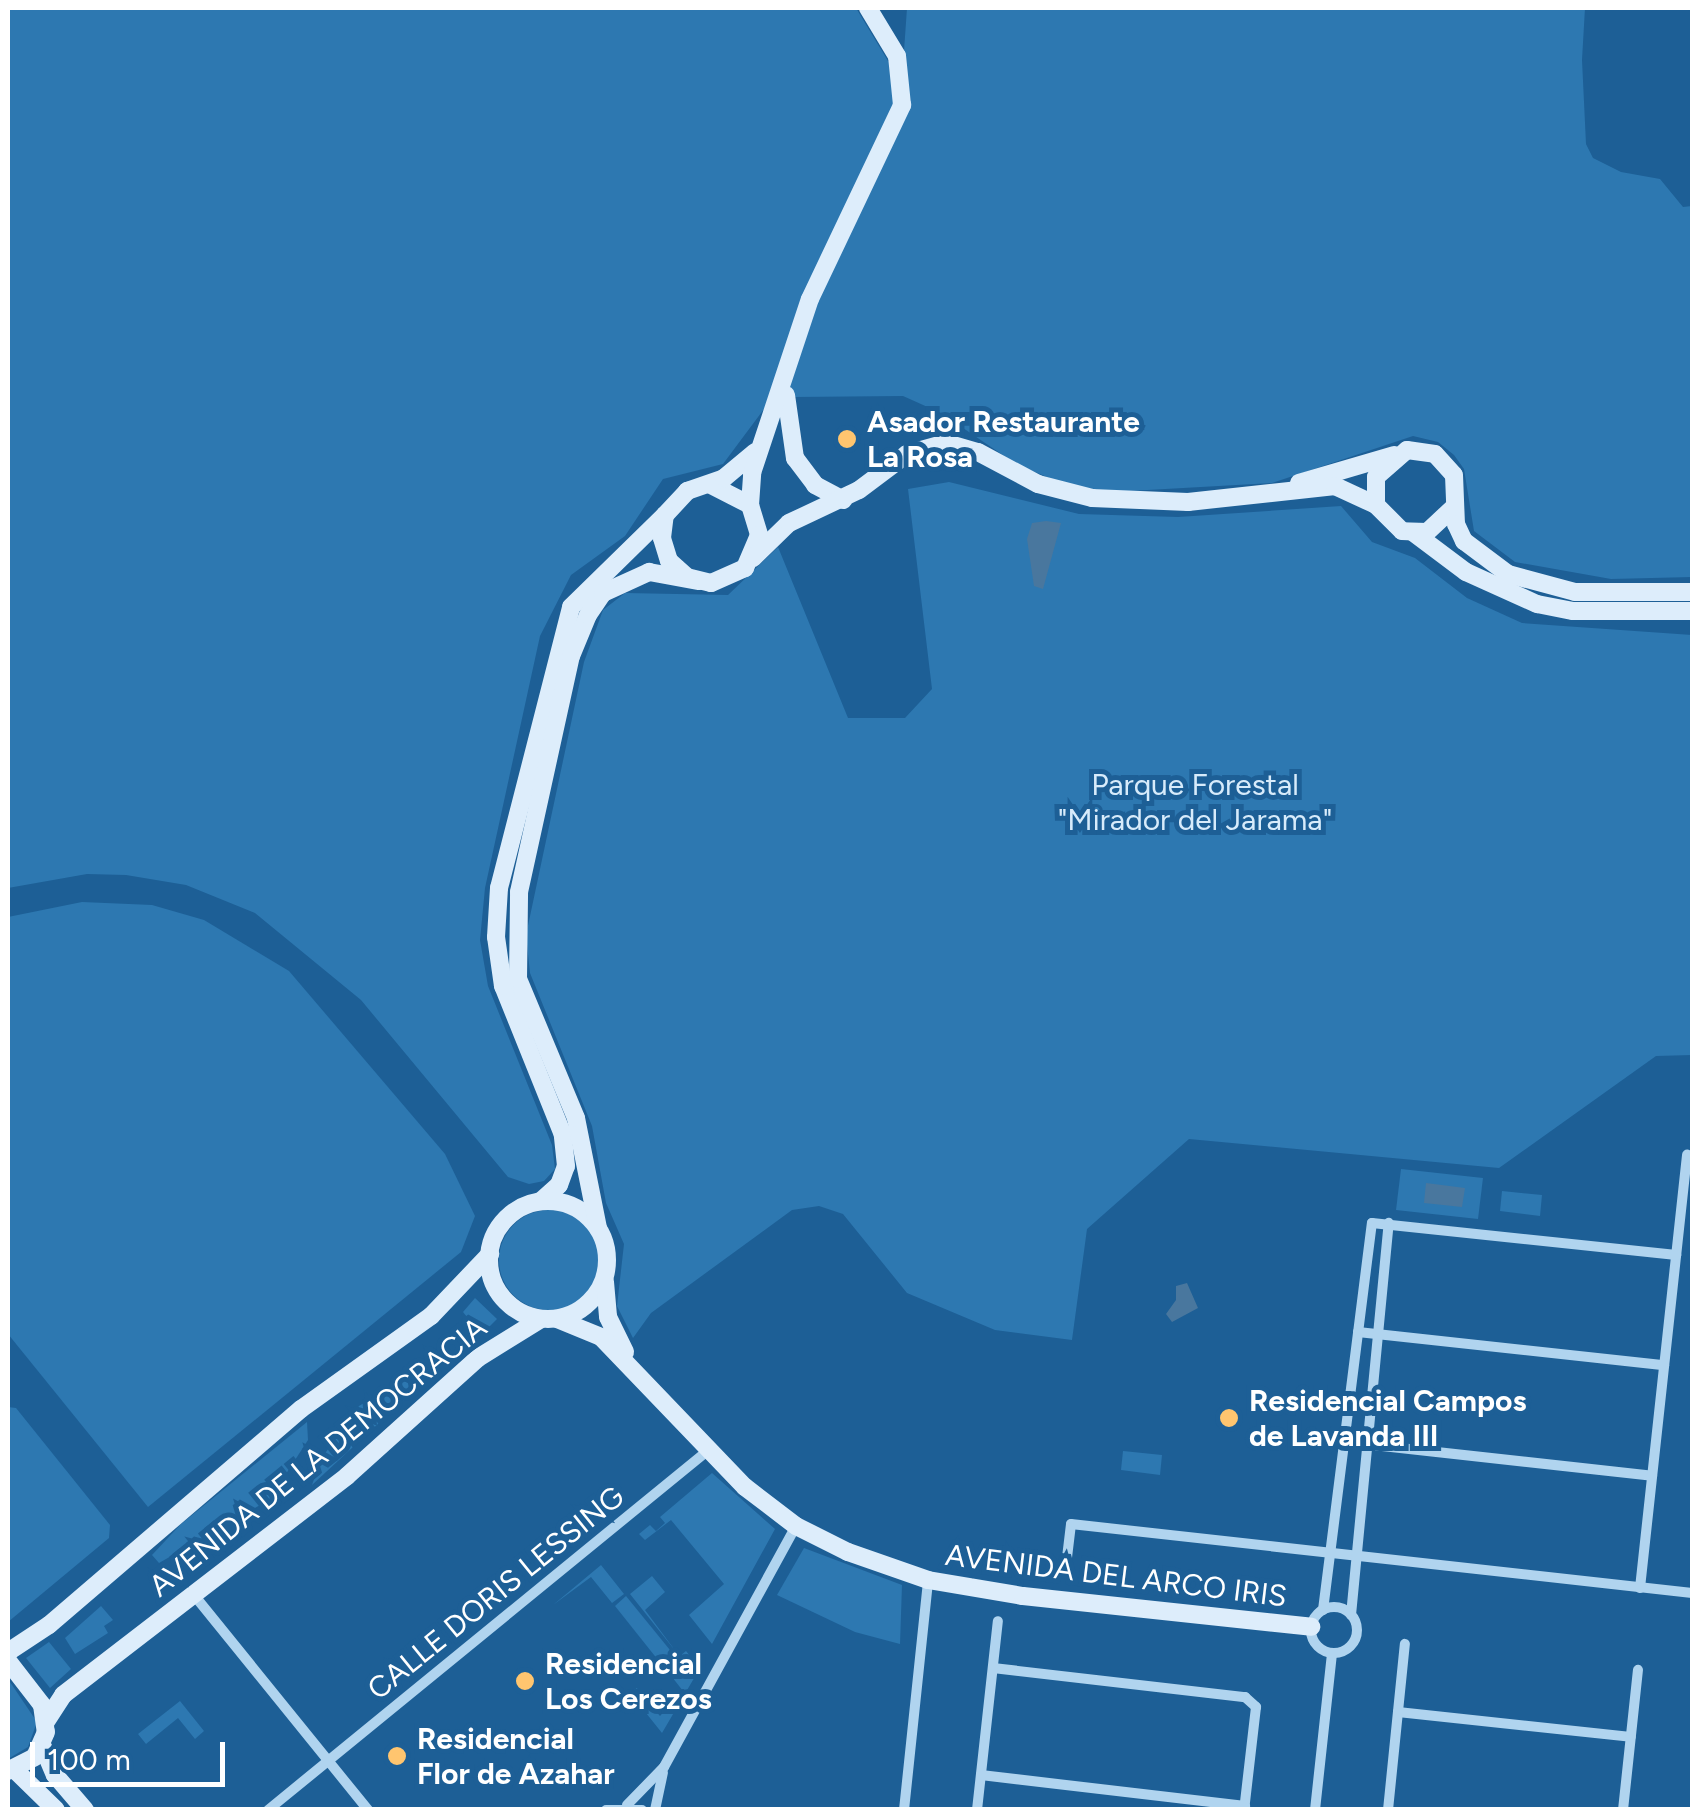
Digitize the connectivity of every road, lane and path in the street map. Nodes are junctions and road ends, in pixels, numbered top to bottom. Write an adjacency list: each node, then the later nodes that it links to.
1 (868, 8): 2 (main road)
2 (788, 368): 3 (main road); 7 (main road)
3 (767, 436): 5 (main road); 10 (main road)
4 (1394, 455): 6 (main road); 8 (main road); 9 (main road)
5 (711, 485): 10 (main road); 12 (main road)
6 (1266, 494): 7 (main road); 8 (main road)
7 (843, 500): 11 (main road)
8 (1376, 505): 13 (main road)
9 (1454, 507): 13 (main road); 16 (main road)
10 (752, 508): 11 (main road); 14 (main road)
11 (812, 511): 14 (main road)
12 (665, 515): 15 (main road); 19 (main road)
13 (1414, 533): 17 (main road)
14 (753, 558): 15 (main road)
15 (699, 582): 21 (main road)
16 (1692, 592)
17 (1692, 611)
18 (1687, 1154): 23 (street)
19 (541, 1201): 21 (main road); 22 (main road)
20 (1389, 1223): 23 (street); 26 (street, AVENIDA DEL ARCO IRIS); 27 (street)
21 (598, 1228): 24 (main road)
22 (490, 1254): 25 (main road); 47 (main road, AVENIDA DE LA DEMOCRACIA)
23 (1676, 1255): 29 (street)
24 (605, 1277): 25 (main road); 28 (main road, AVENIDA DEL ARCO IRIS)
25 (549, 1319): 28 (main road, AVENIDA DEL ARCO IRIS); 41 (main road, AVENIDA DE LA DEMOCRACIA)
26 (1358, 1332): 27 (street); 30 (street, AVENIDA DEL ARCO IRIS)
27 (1377, 1334): 29 (street); 31 (street)
28 (632, 1365): 32 (main road, AVENIDA DEL ARCO IRIS)
29 (1664, 1365): 33 (street)
30 (1346, 1442): 31 (street); 35 (street, AVENIDA DEL ARCO IRIS)
31 (1365, 1445): 33 (street); 36 (street)
32 (706, 1452): 34 (main road, AVENIDA DEL ARCO IRIS); 56 (street, CALLE DORIS LESSING)
33 (1652, 1476): 39 (street)
34 (796, 1526): 38 (main road, AVENIDA DEL ARCO IRIS); 57 (street)
35 (1333, 1553): 36 (street, AVENIDA DEL ARCO IRIS); 37 (street, AVENIDA DEL ARCO IRIS); 42 (street, AVENIDA DEL ARCO IRIS)
36 (1354, 1555): 39 (street, AVENIDA DEL ARCO IRIS); 43 (street)
37 (1066, 1566)
38 (928, 1580): 45 (main road, AVENIDA DEL ARCO IRIS); 69 (street)
39 (1640, 1588): 40 (street, AVENIDA DEL ARCO IRIS)
40 (1692, 1593)
41 (194, 1595): 53 (main road, AVENIDA DE LA DEMOCRACIA); 56 (street)
42 (1323, 1610): 43 (street); 45 (street)
43 (1351, 1615): 48 (street)
44 (998, 1622): 50 (street)
45 (1311, 1627): 48 (street)
46 (1405, 1644): 52 (street)
47 (8, 1652)
48 (1332, 1653): 71 (street)
49 (8, 1661): 53 (main road)
50 (993, 1668): 59 (street); 62 (street)
51 (1638, 1670): 54 (street)
52 (1398, 1712): 54 (street); 72 (street)
53 (45, 1723): 55 (main road)
54 (1631, 1737): 73 (street)
55 (43, 1747): 58 (main road); 61 (main road)
56 (329, 1760): 64 (street, CALLE DORIS LESSING); 65 (street)
57 (664, 1767): 60 (street); 68 (street)
58 (11, 1770): 63 (main road)
59 (981, 1774): 62 (street); 70 (street)
60 (627, 1805): 66 (street); 67 (street)
61 (86, 1807)
62 (1244, 1808)
63 (56, 1810)
64 (268, 1810)
65 (368, 1810)
66 (606, 1810)
67 (642, 1810)
68 (654, 1810)
69 (904, 1810)
70 (977, 1810)
71 (1314, 1810)
72 (1388, 1810)
73 (1623, 1810)

